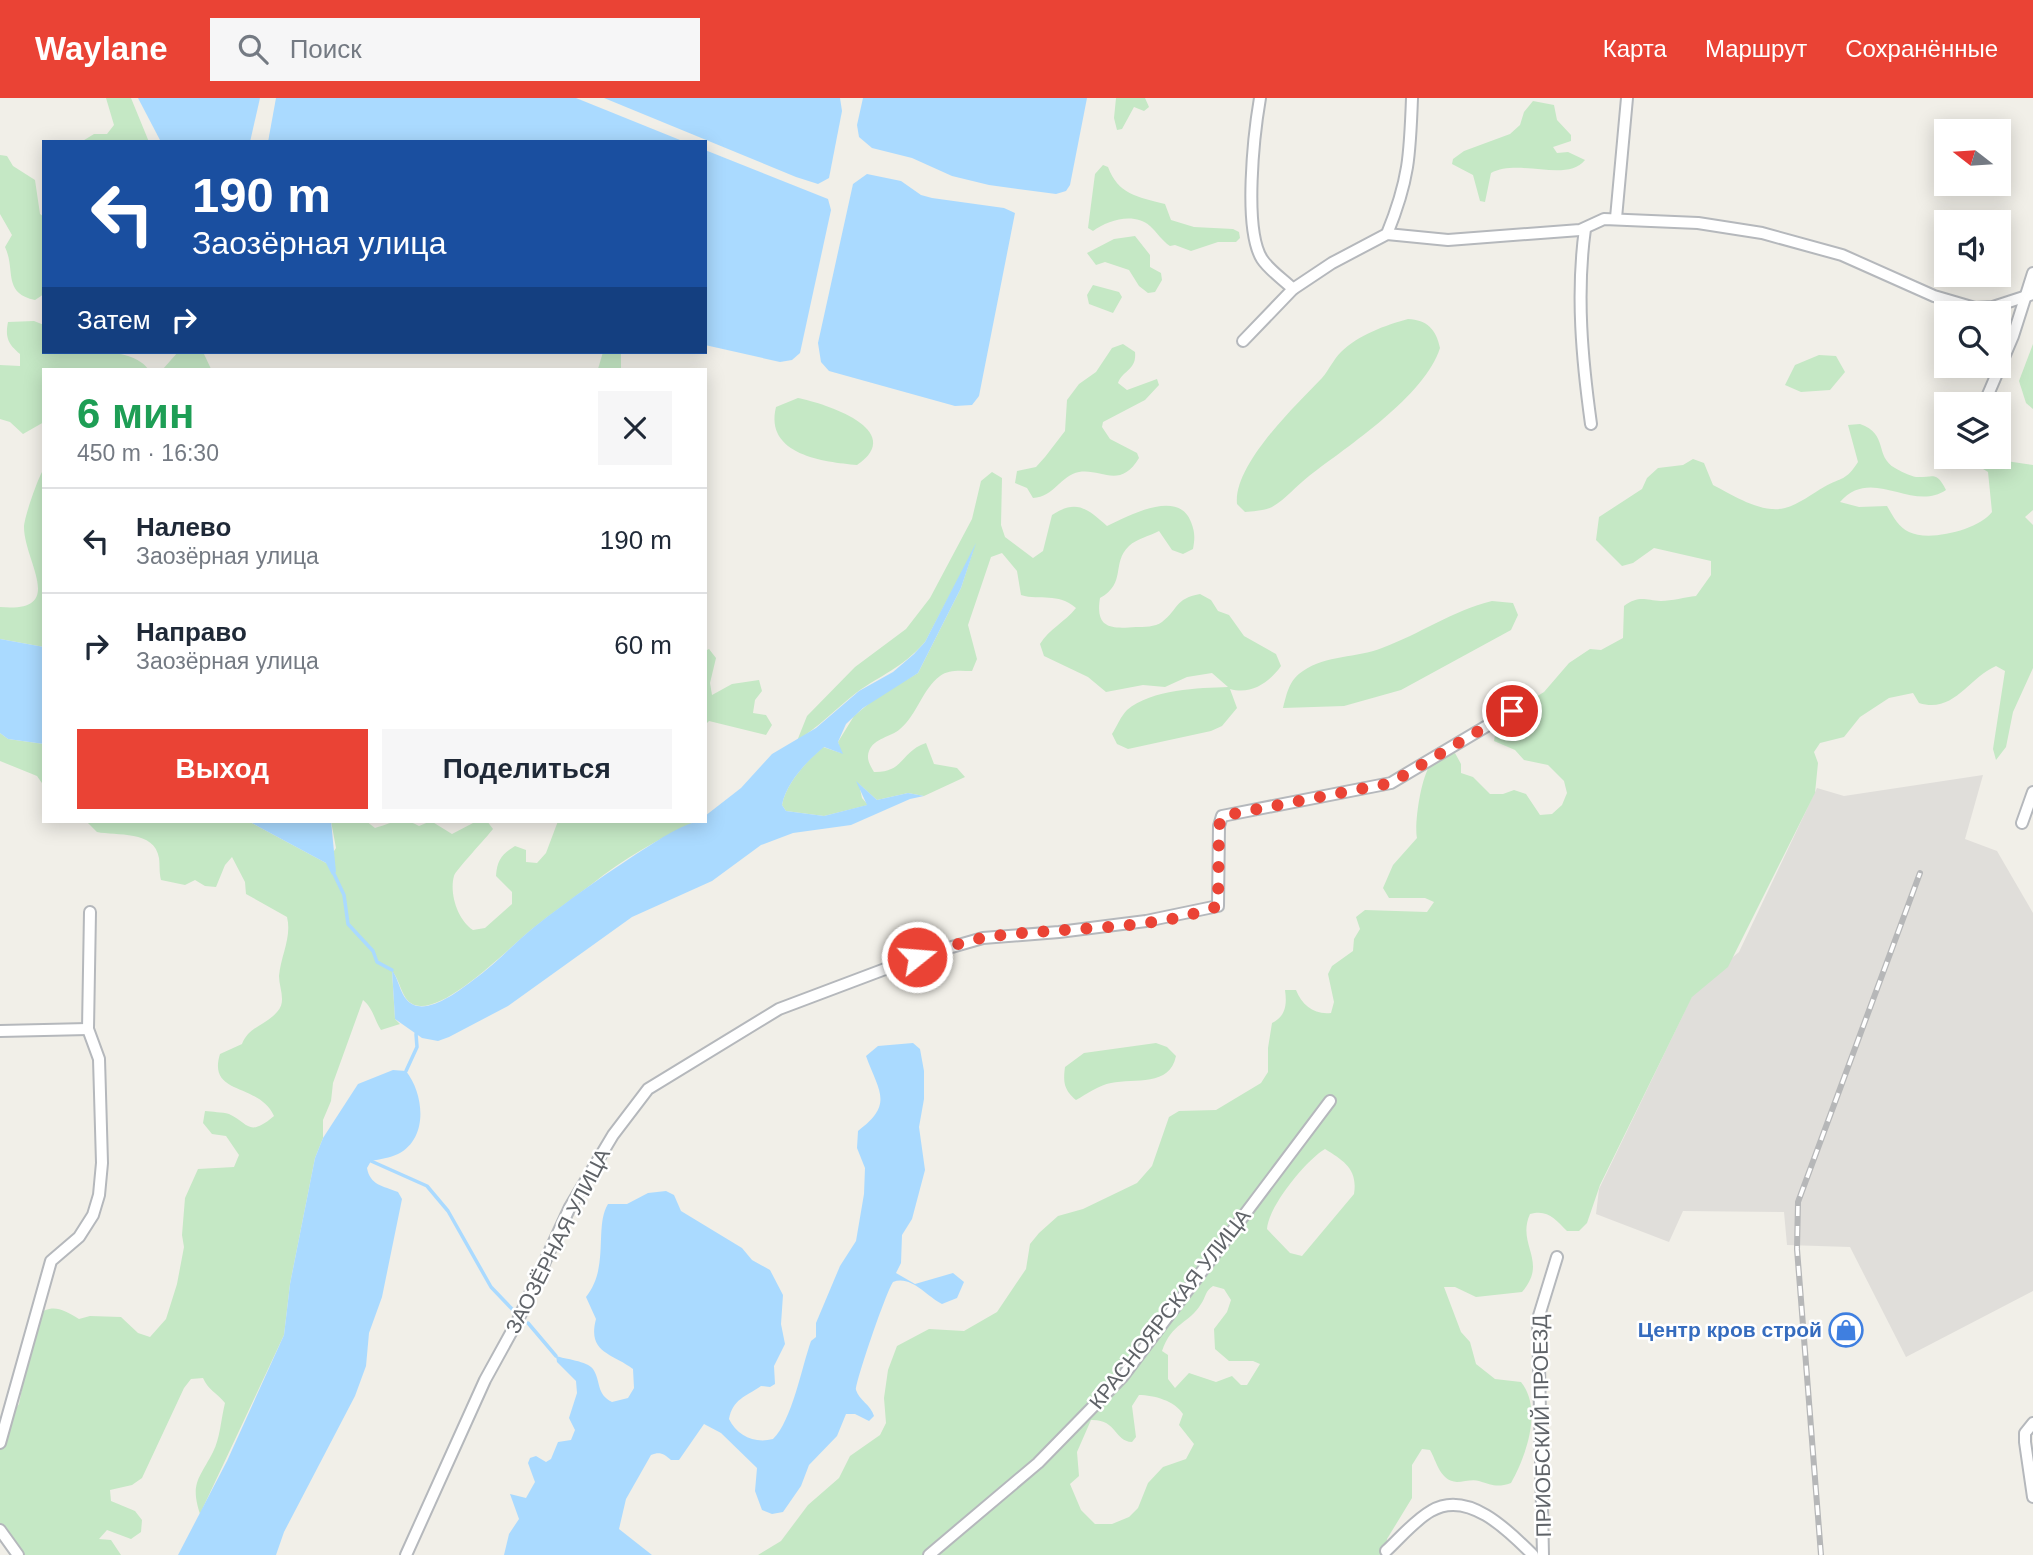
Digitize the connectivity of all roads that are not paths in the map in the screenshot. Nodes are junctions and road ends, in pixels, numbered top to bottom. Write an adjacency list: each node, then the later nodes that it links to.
1 (1260, 98): 8 (street)
2 (1412, 98): 6 (street)
3 (1627, 98): 4 (street)
4 (1616, 218): 5 (street); 9 (street)
5 (1585, 229): 6 (street); 12 (street)
6 (1387, 233): 8 (street)
7 (2033, 273): 9 (street)
8 (1293, 289): 10 (street)
9 (2029, 294): 11 (street)
10 (1243, 341)
11 (1989, 392)
12 (1591, 424)
13 (1512, 711): 27 (street, ЗАОЗЁРНАЯ УЛИЦА)
14 (2033, 792): 15 (street)
15 (2022, 823)
16 (90, 912): 17 (street)
17 (88, 1029): 18 (street); 22 (street)
18 (0, 1031)
19 (1330, 1101): 28 (street, КРАСНОЯРСКАЯ УЛИЦА)
20 (1557, 1257): 30 (street, ПРИОБСКИЙ ПРОЕЗД)
21 (2033, 1423): 23 (street)
22 (0, 1443)
23 (2033, 1497)
24 (0, 1530): 26 (street)
25 (1386, 1551): 29 (street, ПРИОБСКИЙ ПРОЕЗД)
26 (18, 1555)
27 (406, 1555)
28 (929, 1555)
29 (1533, 1555)
30 (1543, 1555)

